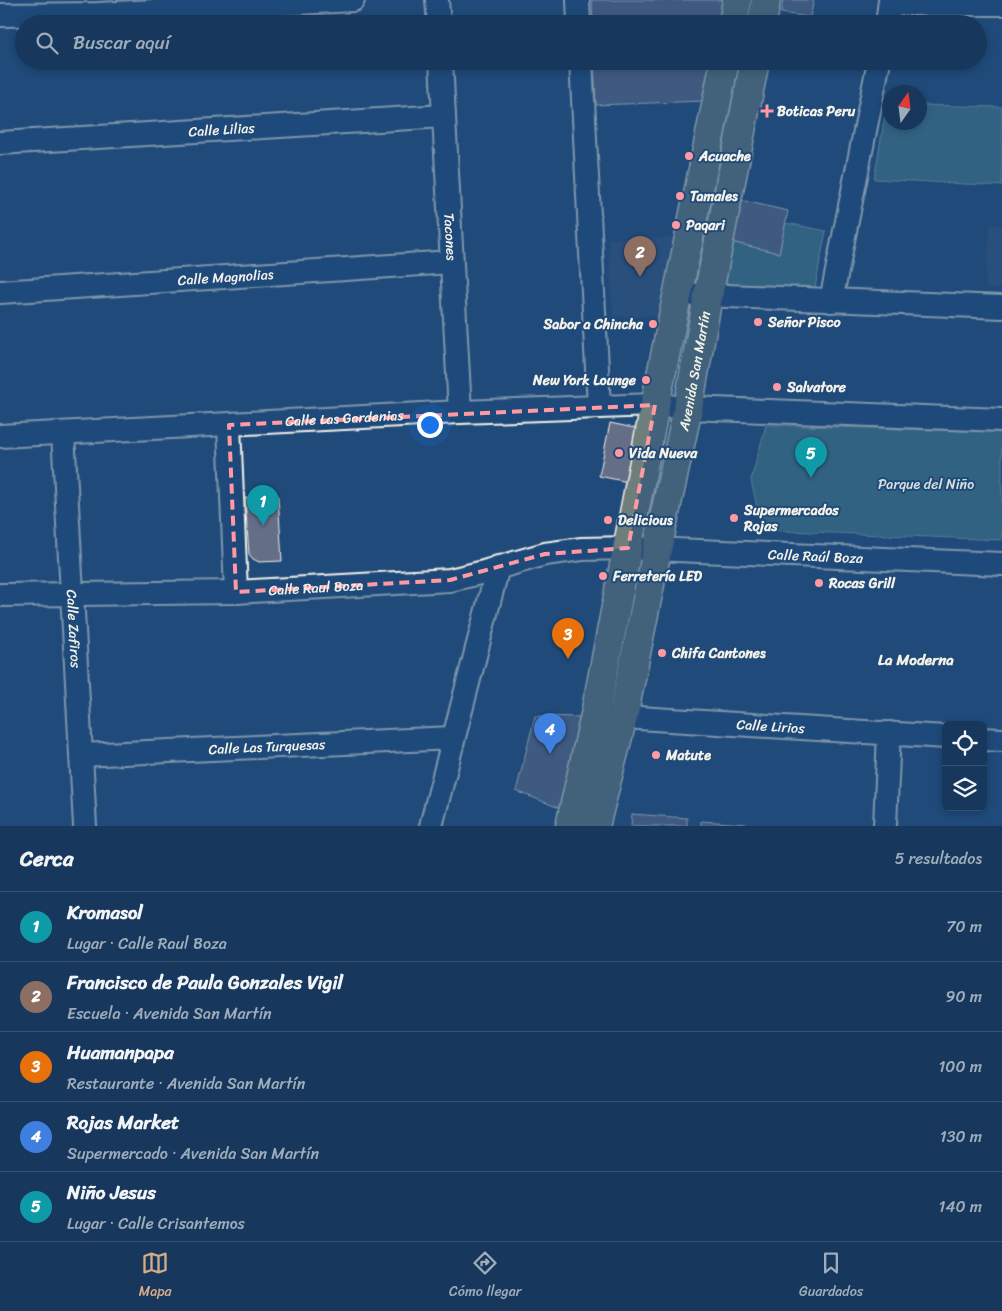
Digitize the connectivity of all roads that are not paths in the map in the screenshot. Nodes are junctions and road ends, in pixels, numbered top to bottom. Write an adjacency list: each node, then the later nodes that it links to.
1 (353, 0): 7 (street)
2 (438, 0): 9 (street)
3 (578, 0): 10 (street)
4 (737, 0): 11 (main road)
5 (766, 0): 12 (main road)
6 (1002, 4): 8 (street)
7 (98, 7): 13 (street)
8 (889, 9)
9 (439, 15)
10 (579, 15)
11 (734, 15)
12 (764, 15)
13 (0, 16)
14 (441, 70): 19 (street, Tacones)
15 (581, 70): 28 (street)
16 (723, 70): 23 (main road)
17 (753, 70): 24 (main road, Avenida San Martín)
18 (877, 70): 25 (street)
19 (444, 116): 20 (street, Calle Lilias); 21 (street, Tacones)
20 (0, 142)
21 (451, 262): 22 (street, Calle Magnolias); 30 (street, Tacones)
22 (0, 292)
23 (678, 294): 24 (street); 27 (main road)
24 (708, 296): 25 (street); 29 (main road, Avenida San Martín)
25 (831, 301): 26 (street)
26 (1002, 307)
27 (655, 405): 28 (street, Calle Las Gardenias); 29 (street, Calle Las Gardenias); 35 (main road)
28 (599, 407): 30 (street, Calle Las Gardenias)
29 (688, 408): 31 (street, Calle Las Gardenias); 36 (main road, Avenida San Martín)
30 (460, 412): 32 (street, Calle Las Gardenias)
31 (1002, 420)
32 (229, 425): 33 (street, Calle Las Gardenias); 39 (street)
33 (63, 433): 34 (street, Calle Las Gardenias); 40 (street, Calle Zafiros)
34 (0, 436)
35 (628, 548): 36 (street, Calle Raúl Boza); 38 (street, Calle Raul Boza); 42 (main road)
36 (657, 550): 37 (street, Calle Raúl Boza); 43 (main road, Avenida San Martín)
37 (1002, 564)
38 (498, 568): 39 (street, Calle Raul Boza); 46 (street)
39 (236, 592): 40 (street, Calle Raul Boza)
40 (71, 594): 41 (street, Calle Raul Boza); 49 (street, Calle Zafiros)
41 (0, 595)
42 (596, 715): 43 (street, Calle Lirios); 52 (main road)
43 (623, 717): 44 (street, Calle Lirios); 53 (main road, Avenida San Martín)
44 (889, 733): 45 (street, Calle Lirios); 54 (street)
45 (942, 737)
46 (454, 738): 49 (street, Calle Las Turquesas); 51 (street)
47 (987, 739): 48 (street)
48 (1002, 740)
49 (81, 755): 50 (street, Calle Zafiros)
50 (85, 826)
51 (431, 826)
52 (570, 826)
53 (595, 826)
54 (885, 826)

